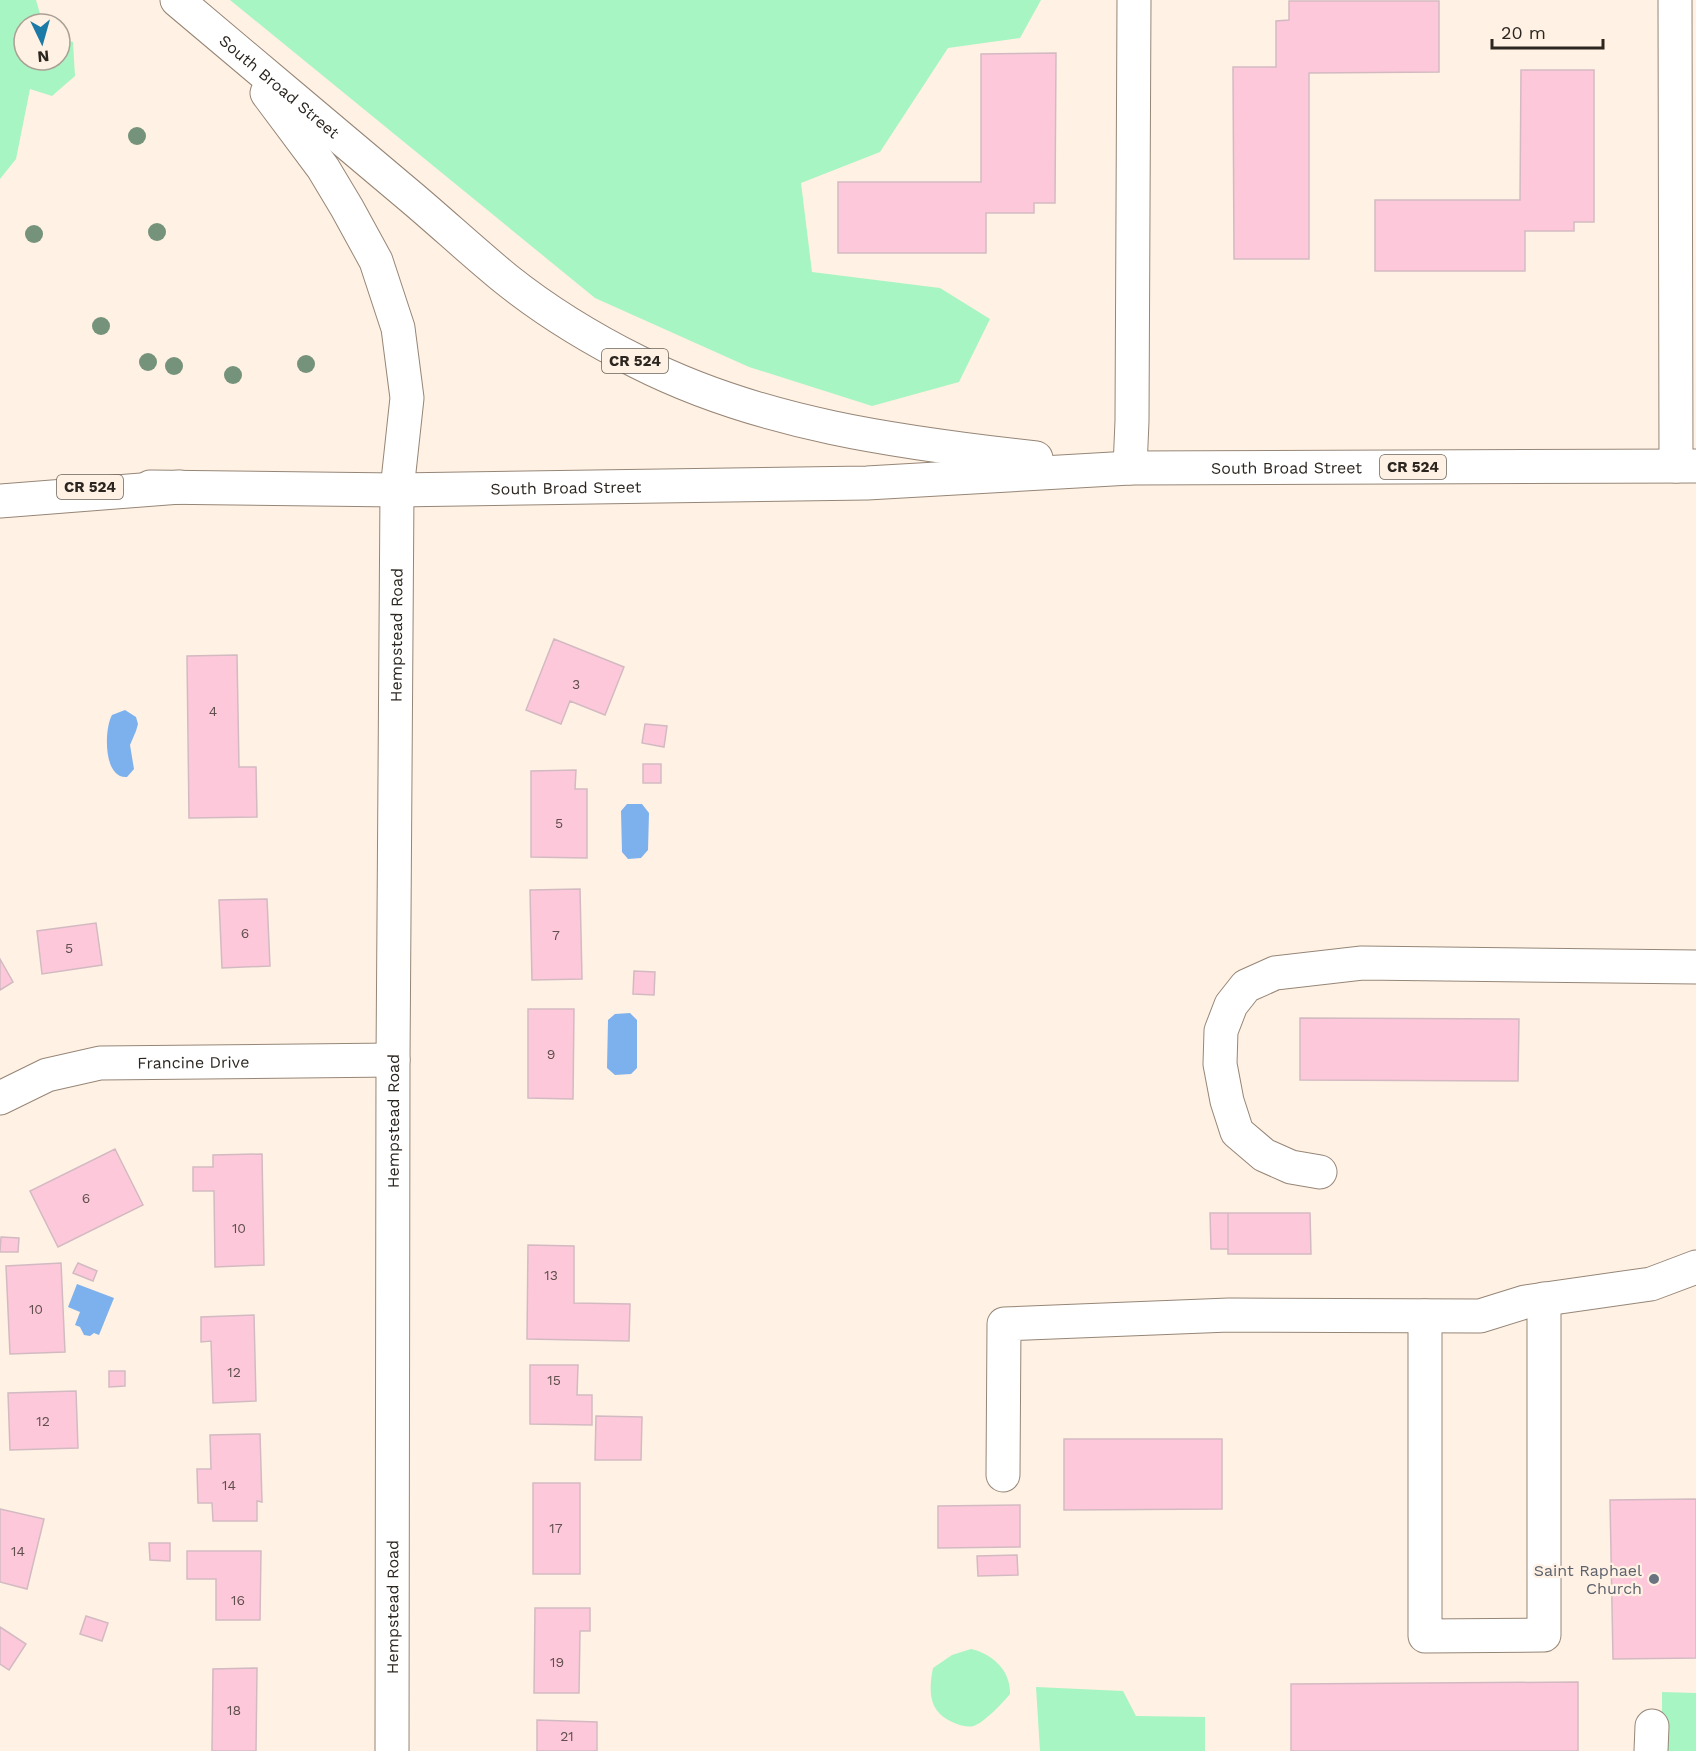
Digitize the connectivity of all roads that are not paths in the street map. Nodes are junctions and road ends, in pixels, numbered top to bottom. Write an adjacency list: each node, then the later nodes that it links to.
1 (177, 0): 4 (main road, South Broad Street / CR 524)
2 (1134, 0): 6 (main road)
3 (1675, 0): 5 (main road)
4 (234, 48): 6 (main road, South Broad Street / CR 524); 9 (main road, Hempstead Road)
5 (1686, 466): 6 (main road, South Broad Street / CR 524)
6 (1130, 468): 9 (main road, South Broad Street / CR 524)
7 (0, 487): 8 (main road, South Broad Street / CR 524)
8 (180, 487): 9 (main road, South Broad Street / CR 524); 10 (main road)
9 (397, 490): 12 (main road, Hempstead Road)
10 (0, 501)
11 (1696, 967): 14 (main road)
12 (393, 1060): 13 (main road, Francine Drive); 19 (main road, Hempstead Road)
13 (0, 1098)
14 (1320, 1172)
15 (1696, 1267): 16 (main road)
16 (1544, 1299): 17 (main road); 17 (main road)
17 (1425, 1316): 18 (main road)
18 (1003, 1475)
19 (392, 1751)

